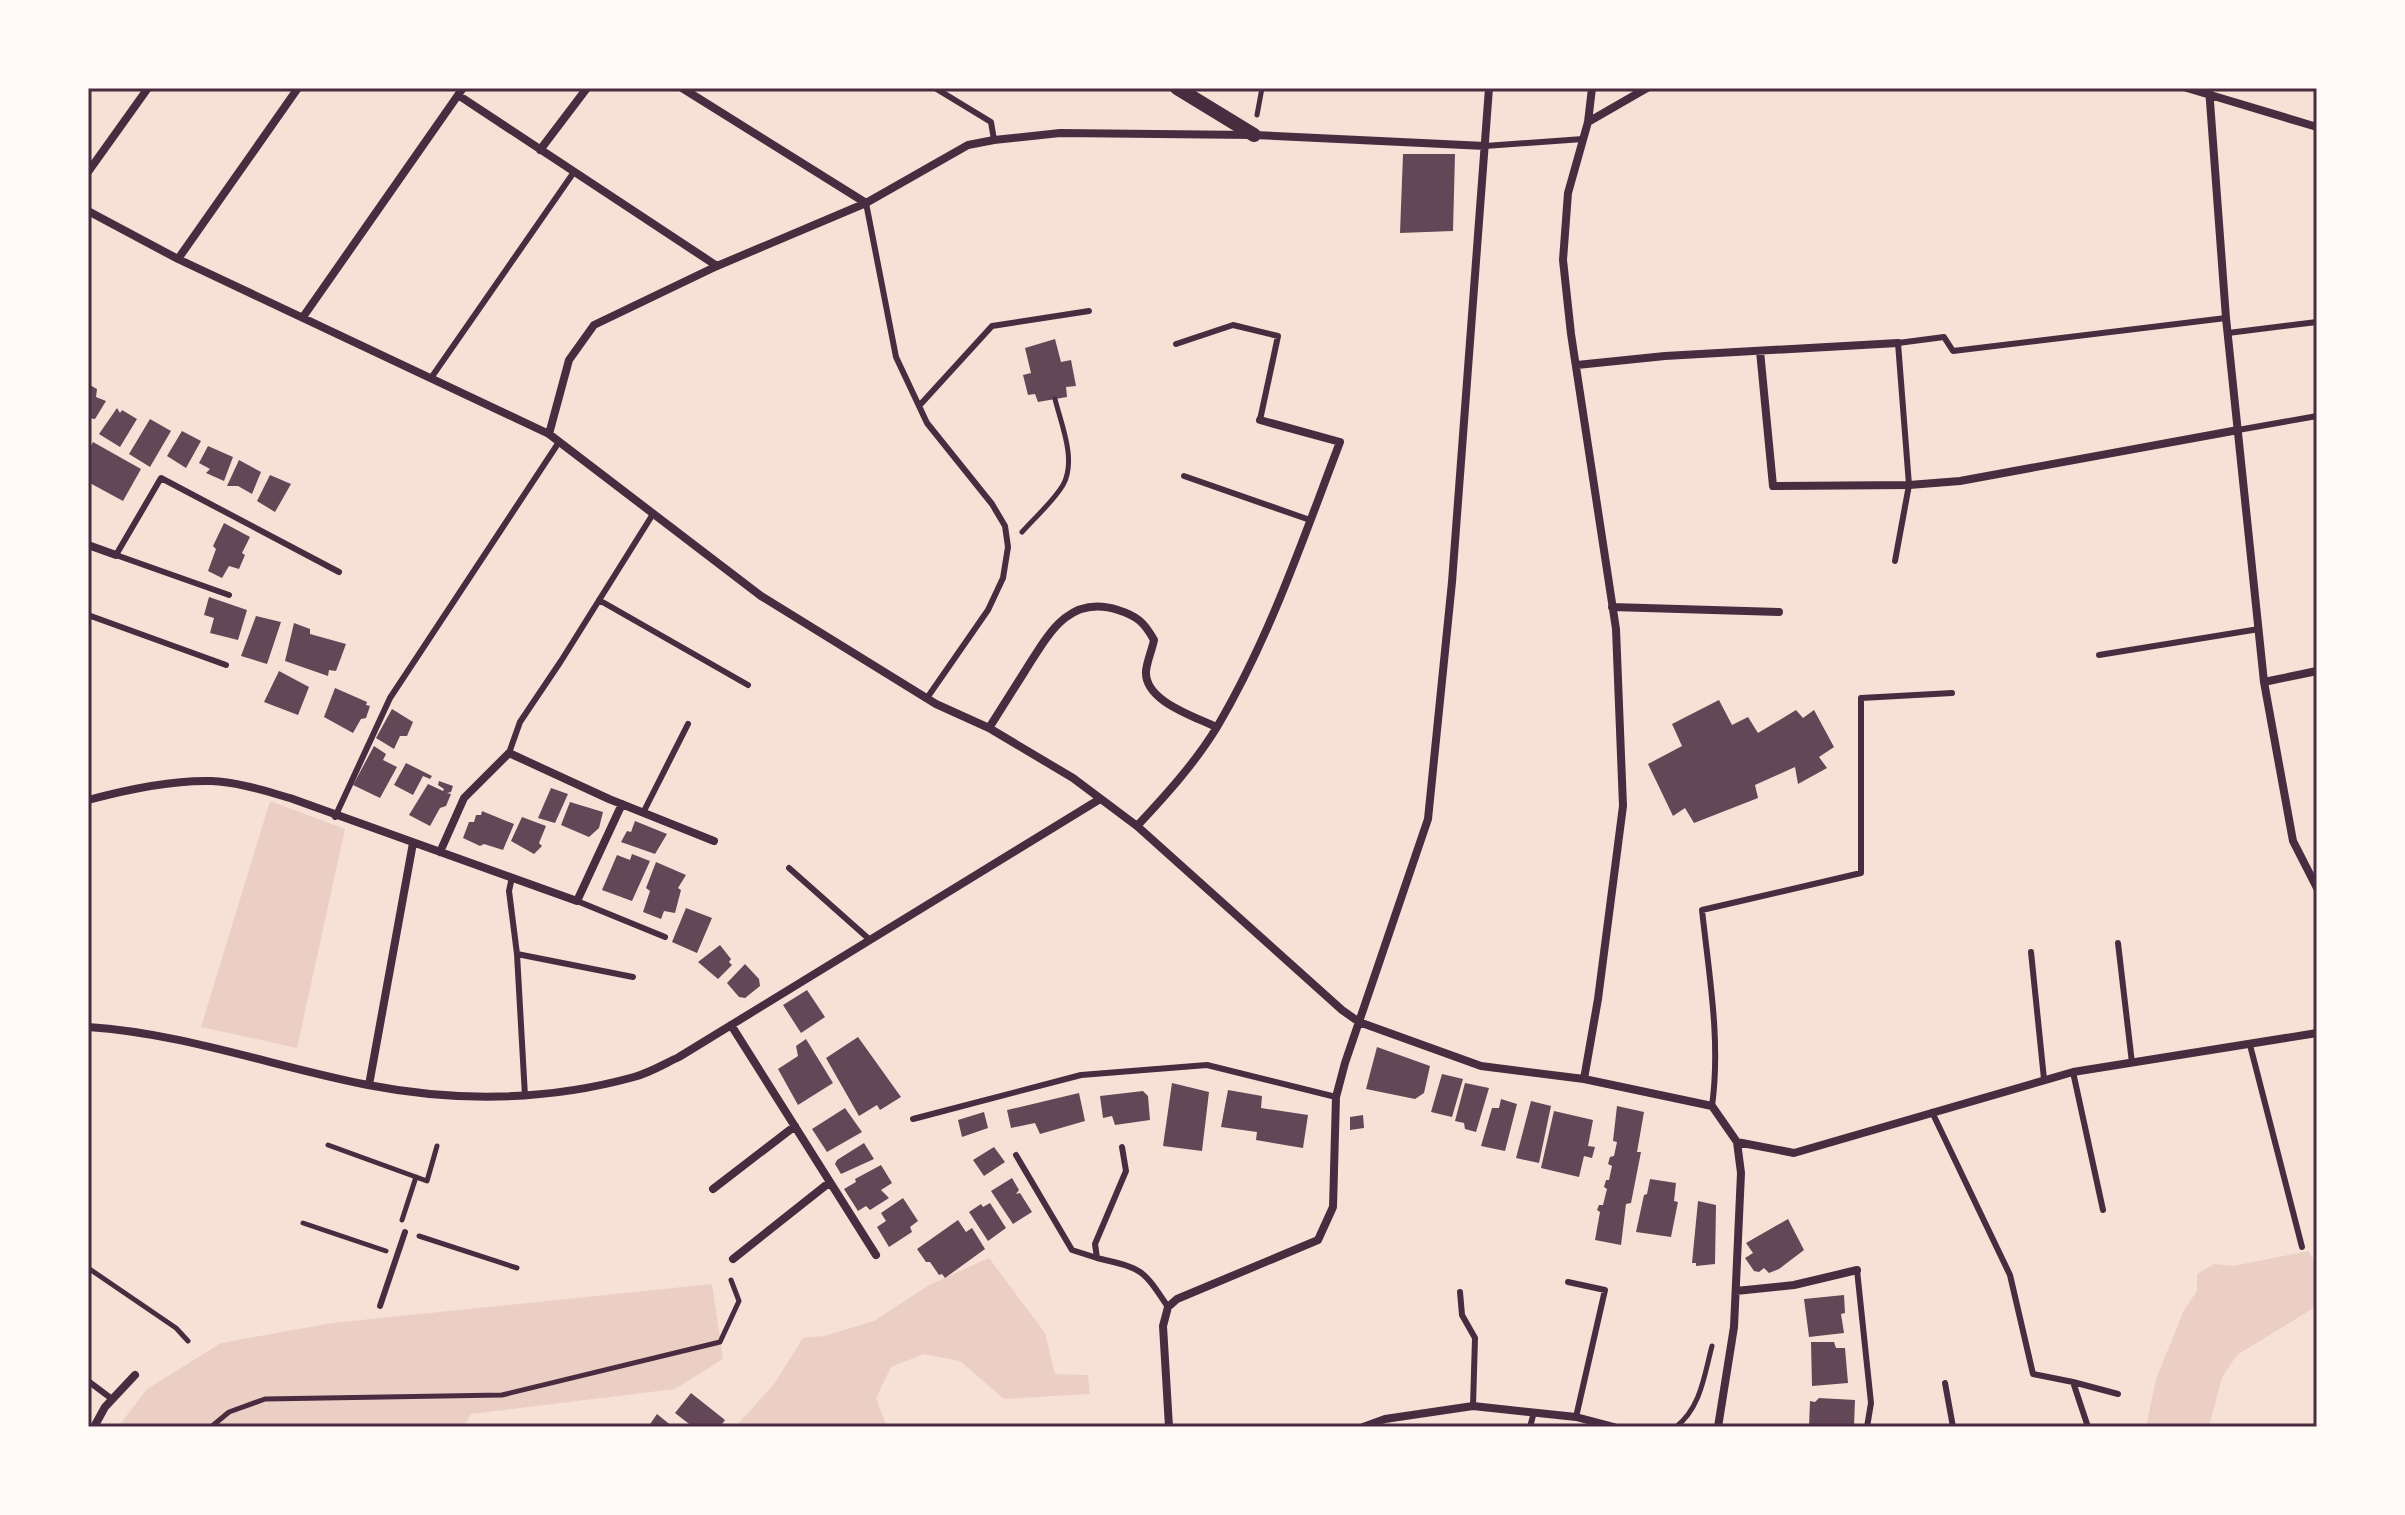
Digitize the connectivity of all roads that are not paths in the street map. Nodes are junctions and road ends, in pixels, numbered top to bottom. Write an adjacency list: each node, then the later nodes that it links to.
1 (148, 88): 20 (street)
2 (298, 88): 24 (street)
3 (587, 88): 19 (street)
4 (682, 88): 22 (street)
5 (935, 88): 17 (lane)
6 (1489, 88): 18 (street)
7 (1592, 88): 13 (street)
8 (1647, 88): 13 (street)
9 (2187, 88): 11 (street)
10 (1183, 90): 15 (street)
11 (2209, 90): 14 (street); 28 (street)
12 (461, 92): 19 (street); 27 (street)
13 (1588, 122): 16 (street)
14 (2317, 127)
15 (1254, 135): 17 (street); 18 (street)
16 (1583, 139): 18 (lane); 34 (street)
17 (994, 140): 22 (street)
18 (1485, 146): 86 (street)
19 (540, 150): 21 (street)
20 (88, 172)
21 (574, 172): 25 (street); 35 (lane)
22 (866, 203): 25 (street); 36 (lane)
23 (88, 211): 24 (street)
24 (178, 259): 27 (street)
25 (717, 266): 40 (street)
26 (1089, 311): 36 (lane)
27 (303, 317): 35 (street)
28 (2226, 318): 30 (street); 31 (lane)
29 (2317, 322): 30 (lane)
30 (2228, 333): 39 (street)
31 (1898, 343): 33 (street); 43 (lane)
32 (1176, 344): 38 (lane)
33 (1760, 351): 34 (street); 43 (street)
34 (1577, 365): 52 (street)
35 (431, 378): 40 (street)
36 (919, 406): 62 (lane)
37 (2317, 416): 39 (lane)
38 (1260, 420): 45 (street)
39 (2238, 430): 43 (street); 55 (street)
40 (549, 434): 41 (street)
41 (559, 442): 44 (street); 71 (lane)
42 (1184, 476): 45 (lane)
43 (1909, 485): 48 (lane)
44 (653, 514): 51 (lane); 62 (street)
45 (1310, 520): 64 (street)
46 (88, 545): 47 (street)
47 (116, 555): 49 (lane); 50 (lane)
48 (1895, 561)
49 (339, 572)
50 (229, 595)
51 (599, 600): 60 (lane); 66 (lane)
52 (1612, 607): 53 (street); 93 (street)
53 (1779, 612)
54 (88, 615): 57 (lane)
55 (2259, 629): 56 (lane); 59 (street)
56 (2099, 655)
57 (226, 665)
58 (2317, 671): 59 (street)
59 (2264, 682): 78 (street)
60 (748, 685)
61 (1952, 693): 98 (lane)
62 (927, 698): 65 (street)
63 (688, 724): 70 (lane)
64 (1216, 727): 65 (street); 72 (street)
65 (989, 728): 67 (street)
66 (509, 753): 69 (street); 75 (street)
67 (1100, 799): 72 (street); 81 (street)
68 (88, 800): 71 (street)
69 (622, 804): 70 (street); 79 (street)
70 (643, 813): 73 (street)
71 (335, 817): 74 (street)
72 (1137, 826): 86 (street)
73 (714, 841)
74 (413, 843): 75 (street); 95 (street)
75 (440, 852): 77 (street)
76 (789, 868): 81 (lane)
77 (512, 877): 79 (street); 84 (lane)
78 (2317, 888)
79 (577, 901): 80 (lane)
80 (665, 937)
81 (869, 939): 87 (street)
82 (2118, 943): 91 (lane)
83 (2031, 952): 94 (lane)
84 (517, 954): 85 (lane); 96 (lane)
85 (633, 977)
86 (1359, 1022): 93 (street); 97 (street)
87 (731, 1025): 96 (street); 101 (street)
88 (88, 1027): 95 (street)
89 (2317, 1033): 90 (street)
90 (2250, 1045): 91 (street); 109 (lane)
91 (2132, 1063): 92 (street)
92 (2073, 1072): 94 (street); 107 (lane)
93 (1584, 1079): 98 (street)
94 (2044, 1079): 99 (street)
95 (369, 1085): 96 (street)
96 (525, 1096)
97 (1336, 1097): 100 (lane); 118 (street)
98 (1712, 1106): 102 (street)
99 (1932, 1112): 102 (street); 121 (lane)
100 (913, 1119)
101 (795, 1126): 105 (street); 106 (street)
102 (1737, 1142): 115 (street)
103 (1122, 1147): 111 (lane)
104 (1016, 1155): 111 (lane)
105 (830, 1182): 110 (street); 112 (street)
106 (713, 1189)
107 (2103, 1210)
108 (405, 1232): 117 (lane)
109 (2302, 1247)
110 (876, 1255)
111 (1097, 1258): 118 (lane)
112 (733, 1259)
113 (1857, 1270): 115 (street); 135 (lane)
114 (1568, 1282): 127 (lane)
115 (1736, 1291): 134 (street)
116 (1460, 1292): 125 (lane)
117 (380, 1306)
118 (1168, 1307): 130 (street)
119 (135, 1375): 124 (street)
120 (88, 1381): 124 (lane)
121 (2073, 1382): 123 (lane); 137 (lane)
122 (1945, 1383): 136 (lane)
123 (2118, 1394)
124 (112, 1399): 129 (street)
125 (1473, 1406): 126 (street); 128 (street)
126 (1534, 1412): 127 (street); 132 (lane)
127 (1576, 1417): 133 (street)
128 (1386, 1423): 131 (street)
129 (94, 1427)
130 (1169, 1427)
131 (1363, 1427)
132 (1530, 1427)
133 (1614, 1427)
134 (1718, 1427)
135 (1867, 1427)
136 (1953, 1427)
137 (2088, 1427)

